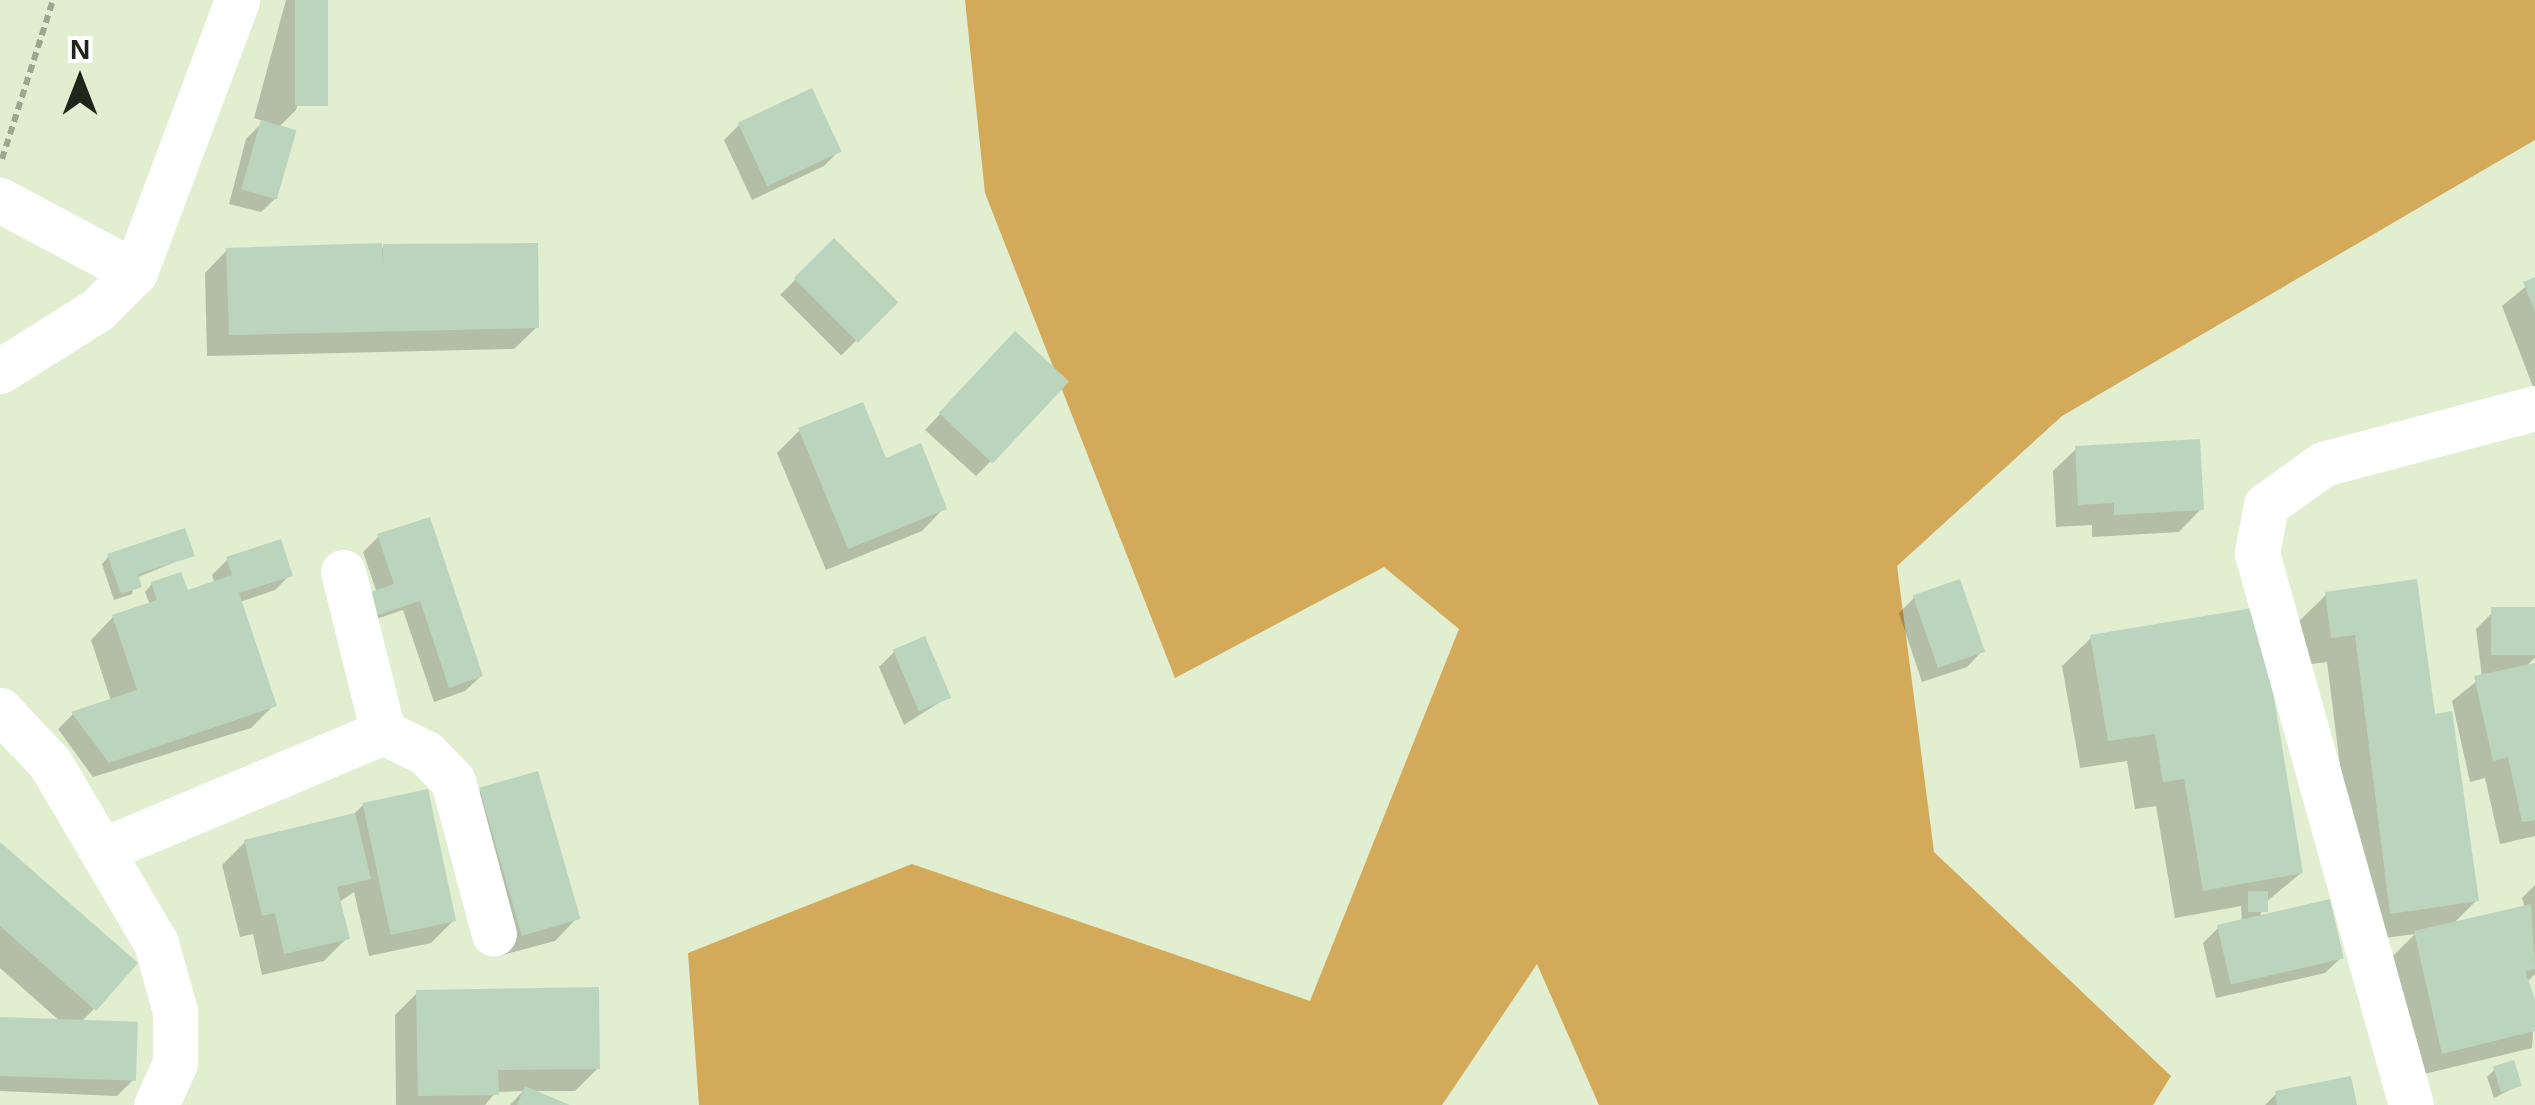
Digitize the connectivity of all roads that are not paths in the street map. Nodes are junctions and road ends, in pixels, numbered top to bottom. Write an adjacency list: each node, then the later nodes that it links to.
1 (237, 0): 3 (street)
2 (0, 200): 3 (street)
3 (135, 272): 4 (street)
4 (0, 371)
5 (2534, 413): 12 (street)
6 (342, 572): 8 (street)
7 (0, 710): 9 (street)
8 (383, 732): 9 (street); 10 (street)
9 (105, 849): 11 (street)
10 (494, 934)
11 (156, 1105)
12 (2411, 1105)

